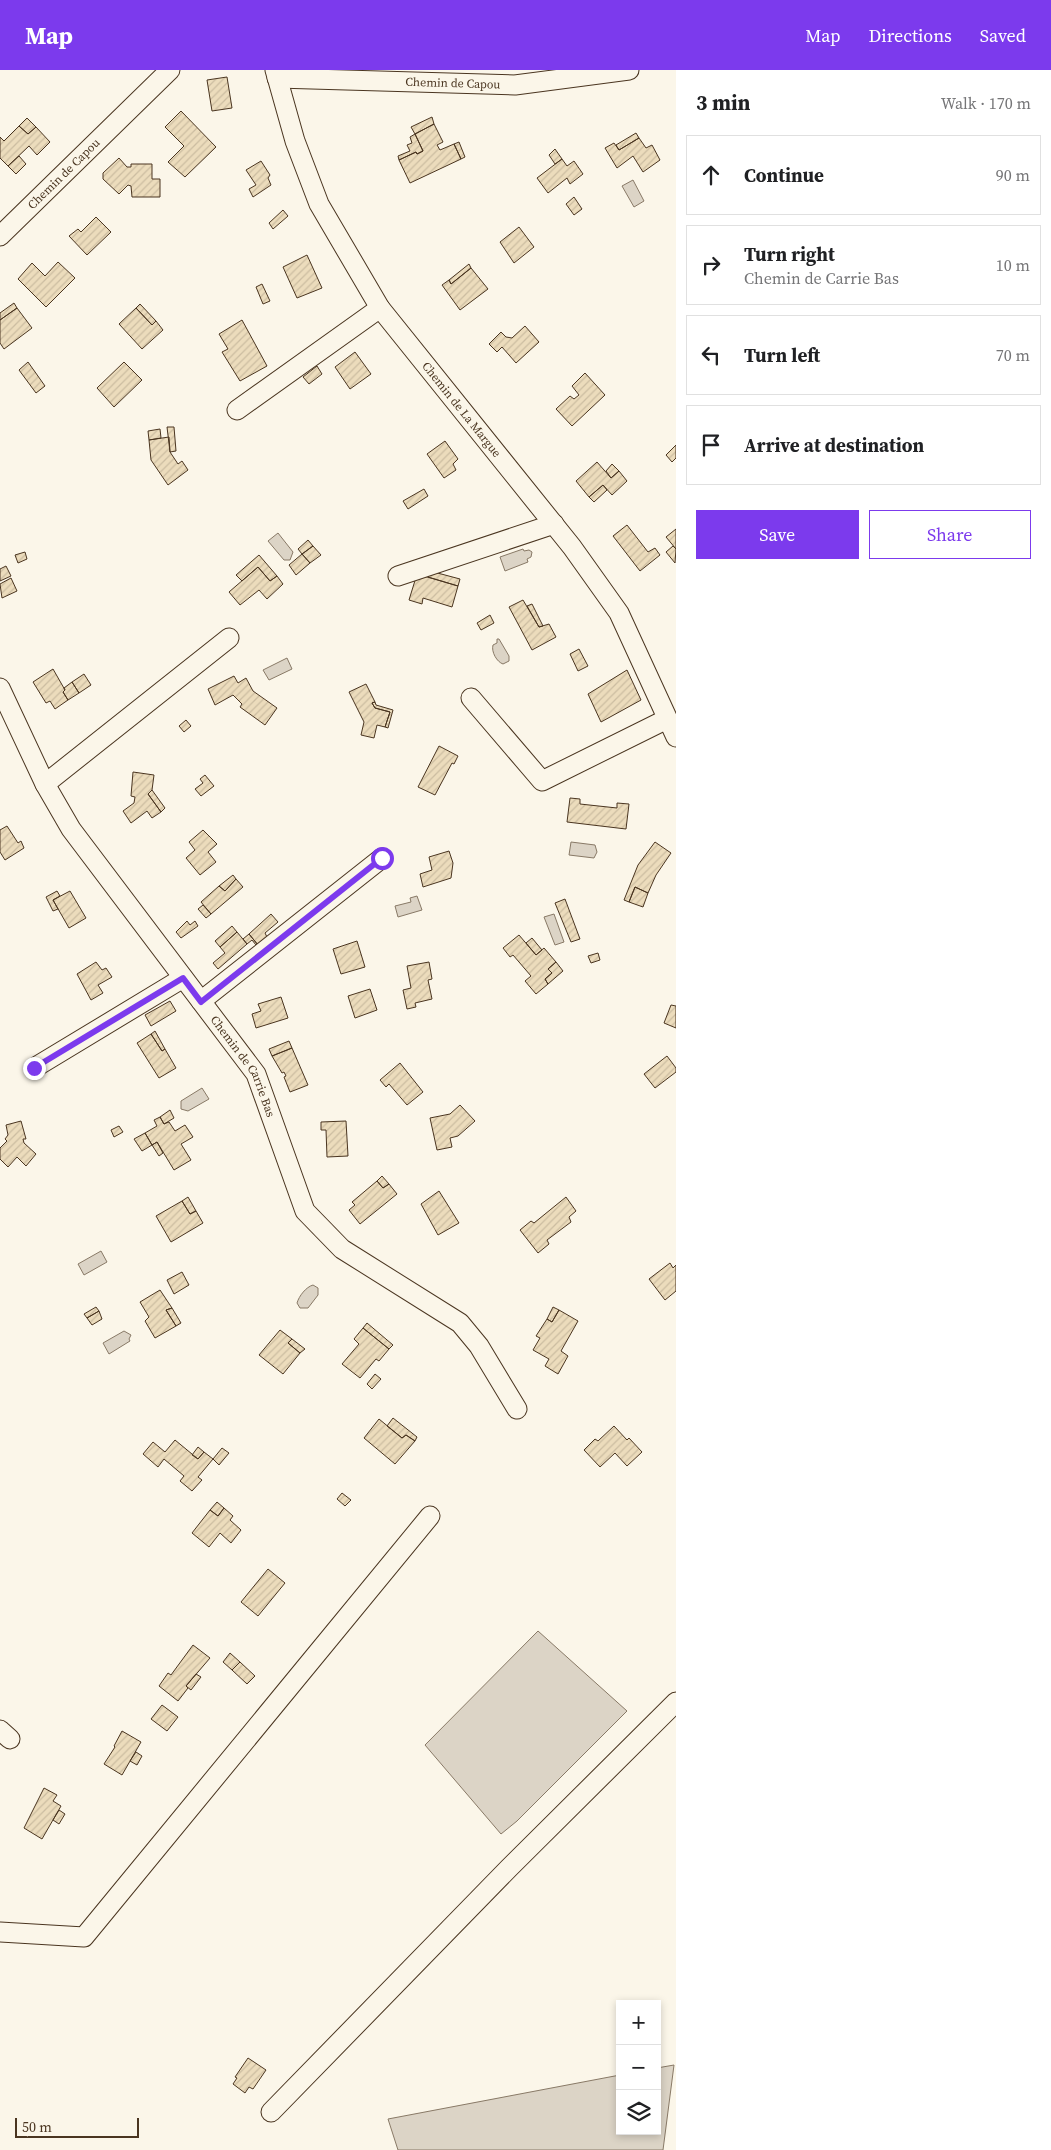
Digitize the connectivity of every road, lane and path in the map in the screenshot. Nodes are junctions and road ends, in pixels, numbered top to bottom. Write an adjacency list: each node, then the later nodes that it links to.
1 (170, 70): 4 (street, Chemin de Capou)
2 (628, 70): 3 (street, Chemin de Capou)
3 (276, 74): 5 (street, Chemin de La Margue)
4 (0, 236)
5 (380, 308): 6 (street); 7 (street, Chemin de La Margue)
6 (237, 410)
7 (554, 524): 8 (street); 12 (street, Chemin de La Margue)
8 (398, 576)
9 (228, 638): 14 (street)
10 (0, 688): 14 (street, Chemin de Carrie Bas)
11 (471, 698): 12 (street)
12 (667, 719): 13 (street, Chemin de La Margue)
13 (676, 737)
14 (45, 784): 16 (street, Chemin de Carrie Bas)
15 (382, 858): 17 (street)
16 (183, 978): 17 (street, Chemin de Carrie Bas); 18 (street)
17 (201, 1002): 19 (street, Chemin de Carrie Bas)
18 (34, 1068)
19 (517, 1409)
20 (430, 1516): 22 (street)
21 (676, 1702): 23 (street)
22 (0, 1932)
23 (271, 2112)

